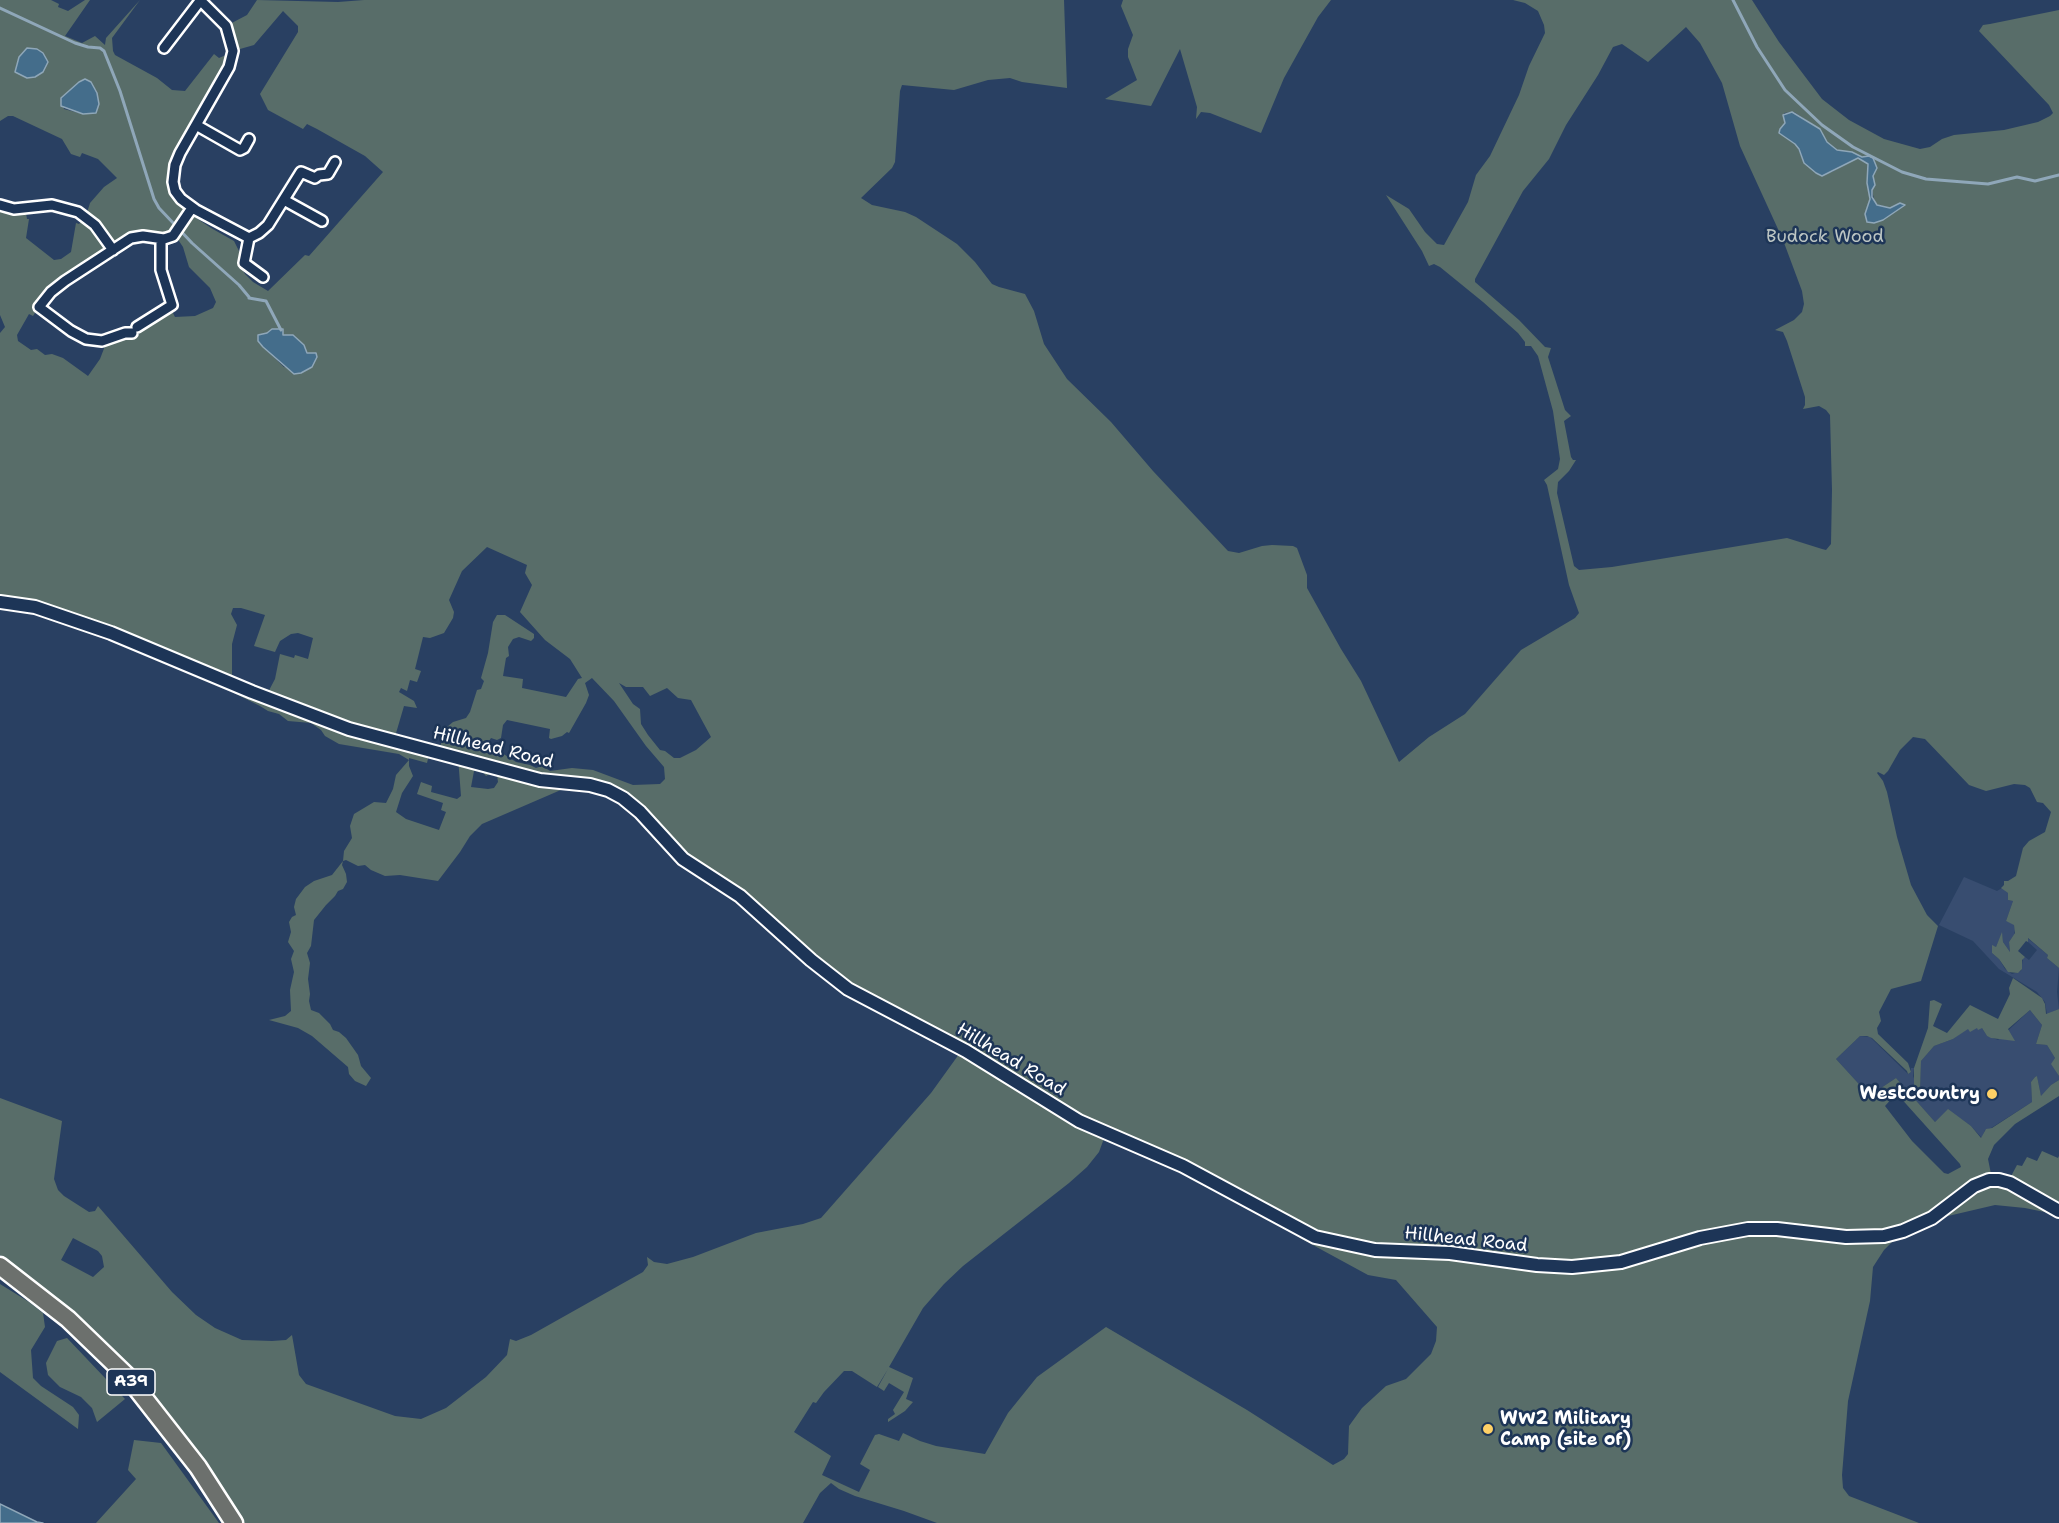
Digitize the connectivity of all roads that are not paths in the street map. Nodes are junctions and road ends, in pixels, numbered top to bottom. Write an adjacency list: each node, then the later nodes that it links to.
1 (200, 0): 2 (street); 3 (street)
2 (164, 48)
3 (196, 125): 4 (street); 8 (street)
4 (249, 139)
5 (336, 162): 6 (street)
6 (284, 200): 9 (street); 10 (street)
7 (0, 205): 12 (street)
8 (192, 208): 10 (street); 11 (street)
9 (321, 221)
10 (249, 238): 13 (street)
11 (161, 239): 12 (street); 14 (street)
12 (113, 250): 14 (street)
13 (263, 278)
14 (39, 307): 15 (street)
15 (33, 317)
16 (0, 602): 17 (street, Hillhead Road)
17 (2059, 1211)
18 (0, 1266): 19 (highway, A39)
19 (234, 1523)

